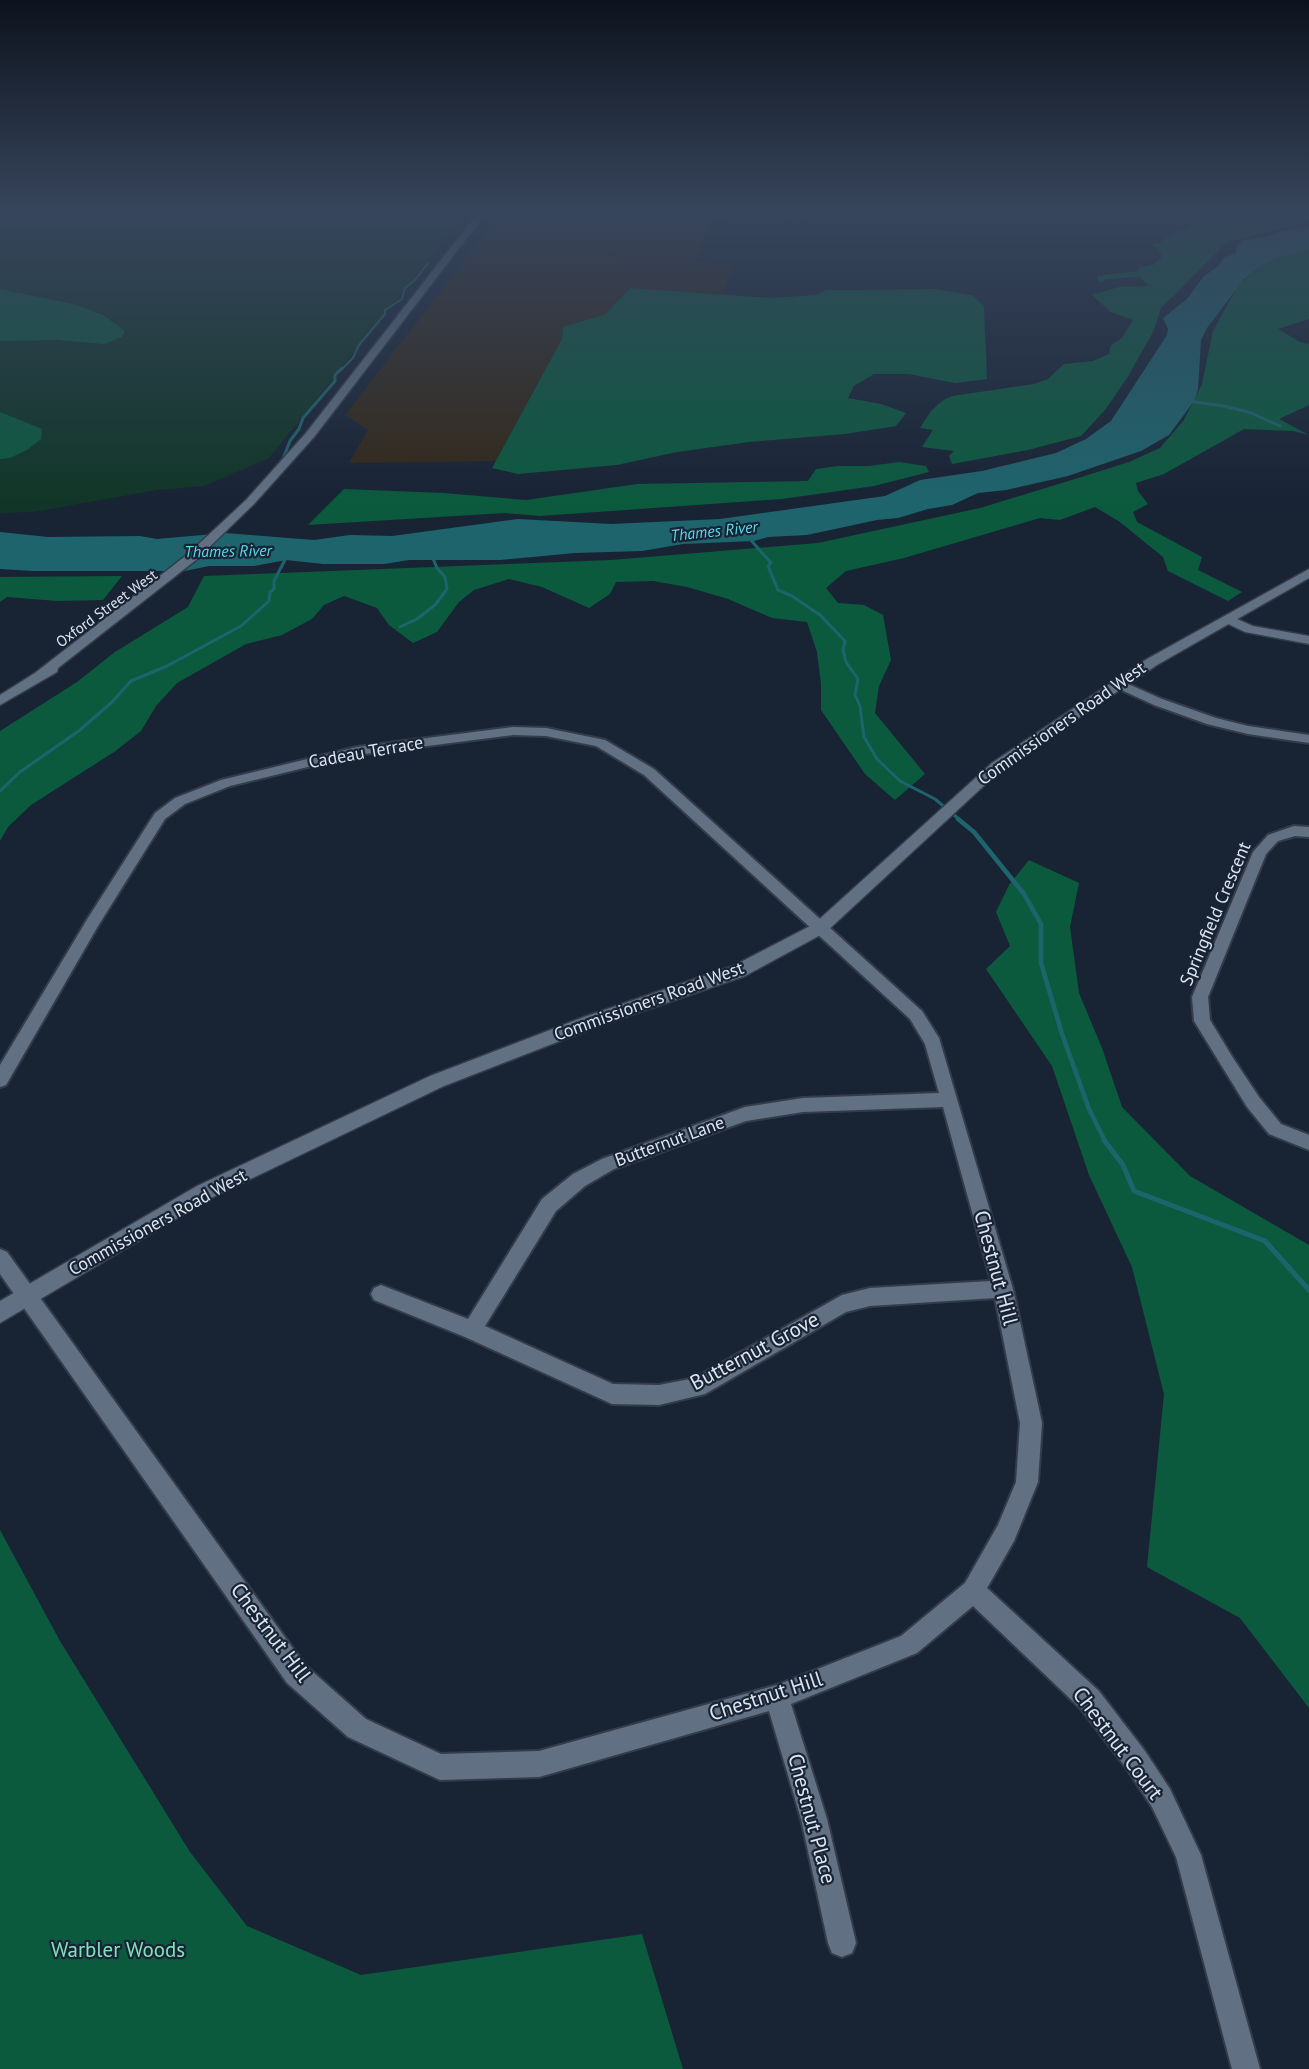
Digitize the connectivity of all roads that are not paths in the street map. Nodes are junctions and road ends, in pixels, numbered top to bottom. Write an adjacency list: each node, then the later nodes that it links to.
1 (407, 310): 6 (main road, Oxford Street West)
2 (1309, 573): 3 (main road, Commissioners Road West)
3 (1228, 619): 4 (main road); 5 (main road, Commissioners Road West)
4 (1309, 640)
5 (1119, 684): 7 (street); 9 (main road, Commissioners Road West)
6 (0, 701)
7 (1309, 739)
8 (1309, 832): 12 (street, Springfield Crescent)
9 (820, 928): 10 (street, Cadeau Terrace); 11 (street, Chestnut Hill); 16 (main road, Commissioners Road West)
10 (0, 1080)
11 (949, 1100): 14 (street, Chestnut Hill); 18 (street, Butternut Lane)
12 (1309, 1143)
13 (0, 1258): 16 (street)
14 (1003, 1289): 18 (street, Butternut Grove); 19 (street, Chestnut Hill)
15 (381, 1294): 18 (street, Butternut Grove)
16 (29, 1296): 17 (main road, Commissioners Road West); 20 (street, Chestnut Hill)
17 (0, 1313)
18 (472, 1330)
19 (973, 1591): 20 (street, Chestnut Hill); 22 (street, Chestnut Court)
20 (777, 1697): 21 (street, Chestnut Place)
21 (842, 1943)
22 (1246, 2069)

